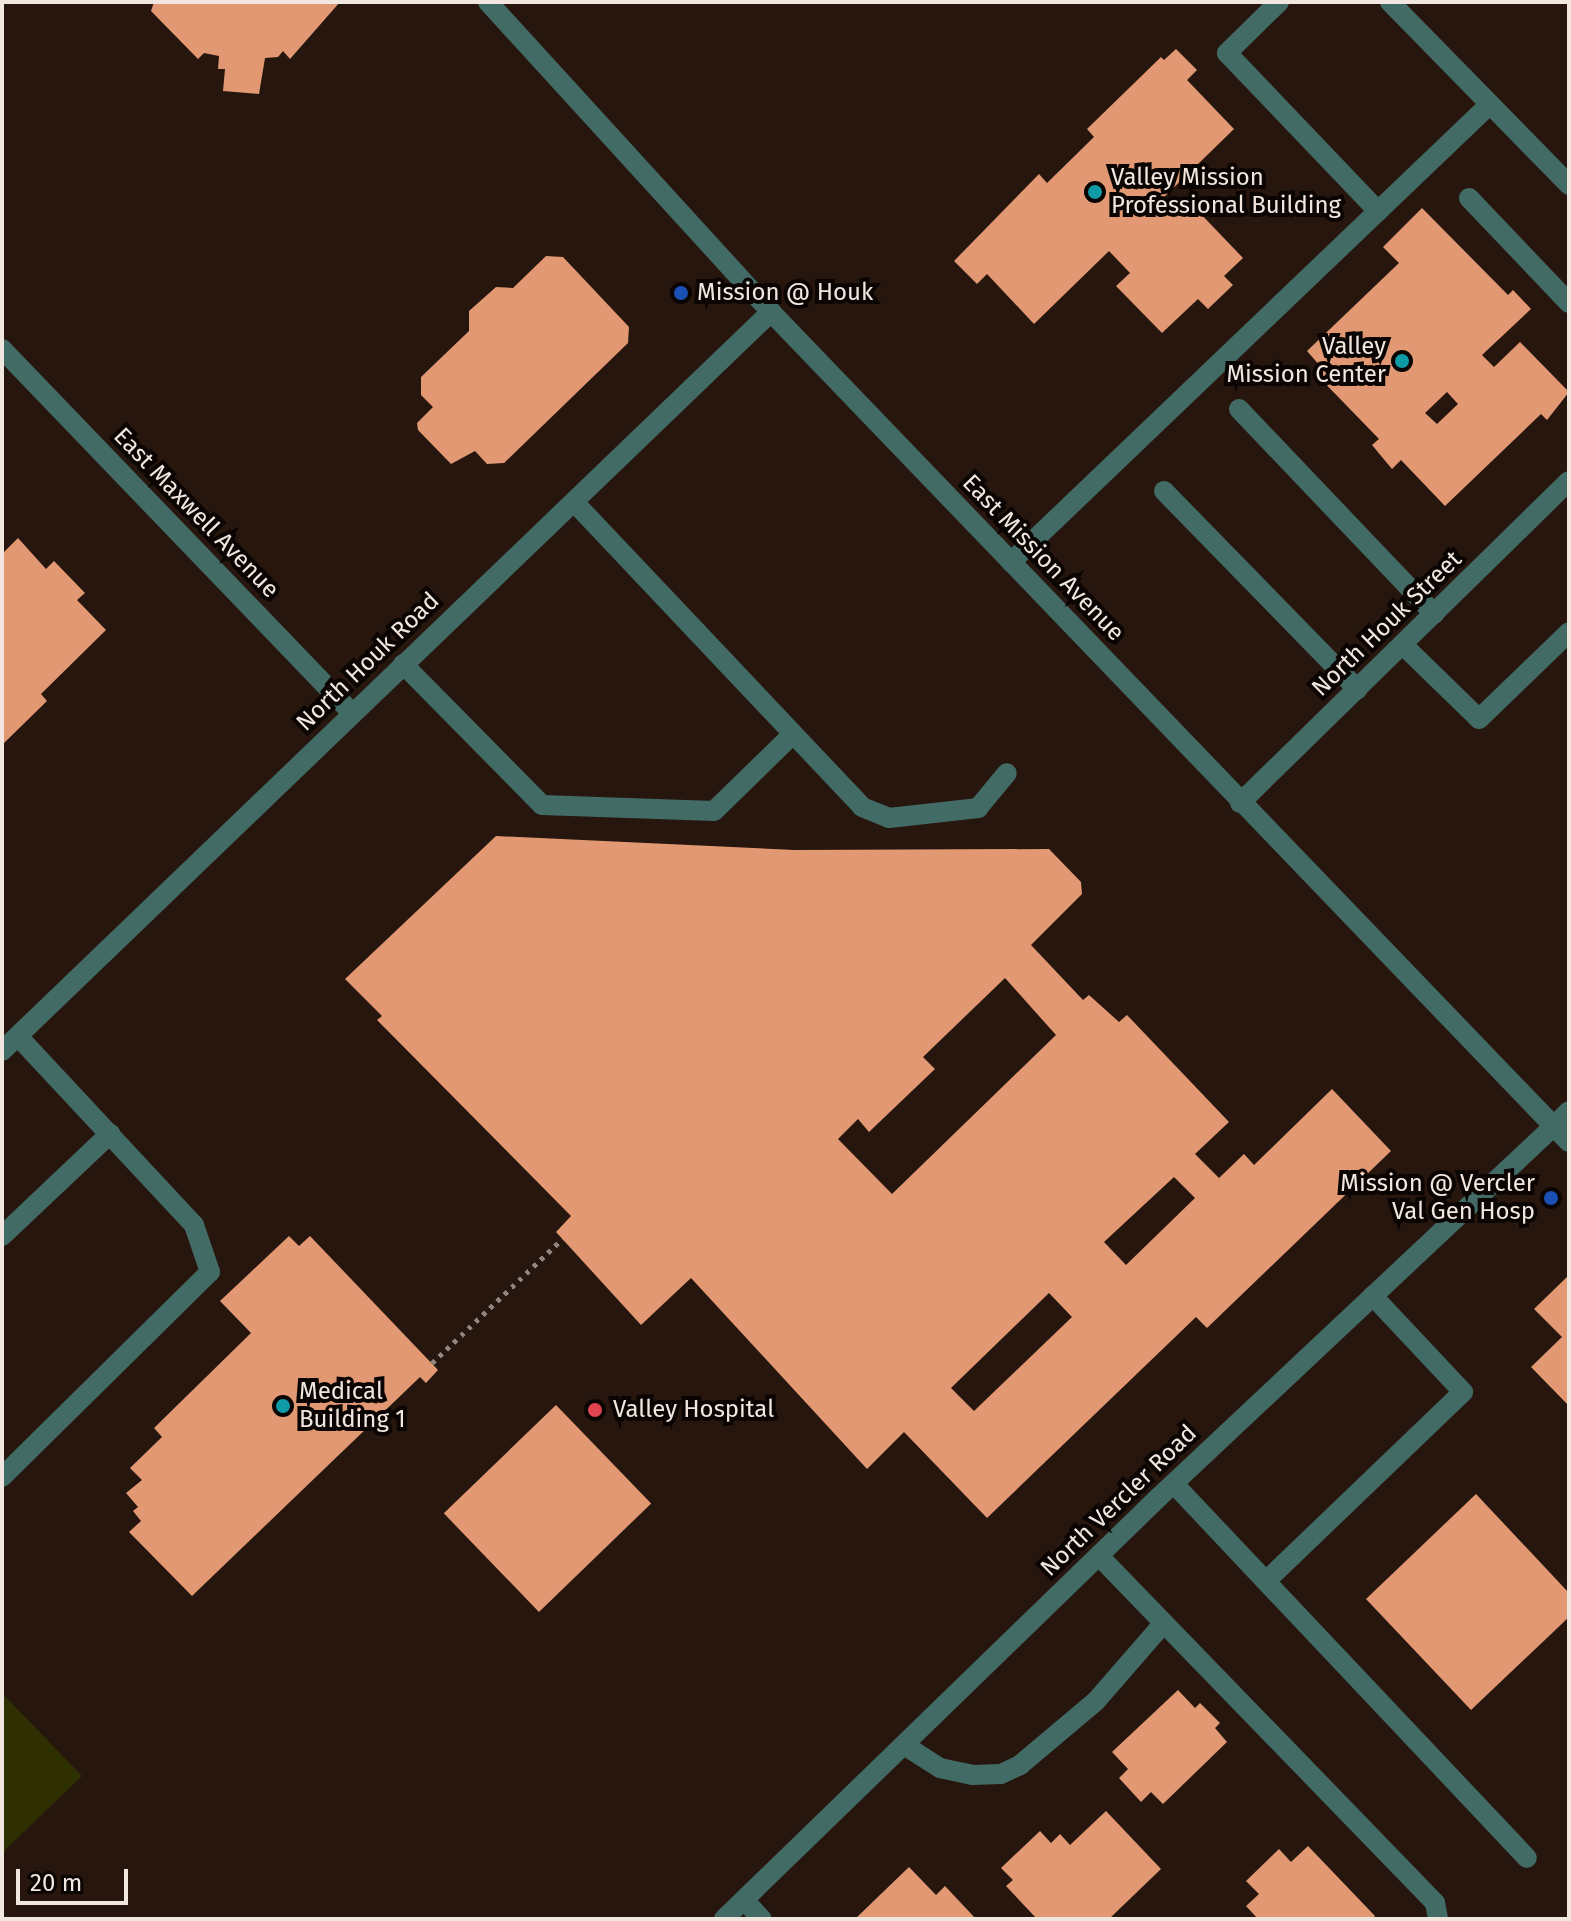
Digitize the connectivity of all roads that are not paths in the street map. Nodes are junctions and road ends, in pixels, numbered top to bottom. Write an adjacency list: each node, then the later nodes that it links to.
1 (488, 2): 9 (street, East Mission Avenue)
2 (1279, 2): 7 (street)
3 (1390, 2): 4 (street)
4 (1489, 105): 5 (street); 7 (street)
5 (1569, 185)
6 (1469, 198): 8 (street)
7 (1378, 211): 15 (street)
8 (1569, 303)
9 (771, 312): 14 (street, North Houk Road); 15 (street, East Mission Avenue)
10 (2, 349): 21 (street, East Maxwell Avenue)
11 (1239, 409): 16 (street)
12 (1569, 481): 16 (street, North Houk Street)
13 (1164, 491): 20 (street)
14 (574, 502): 19 (street, North Houk Road); 22 (street)
15 (1011, 562): 24 (street, East Mission Avenue)
16 (1434, 614): 18 (street, North Houk Street)
17 (1569, 632): 18 (street)
18 (1403, 645): 20 (street, North Houk Street)
19 (403, 664): 21 (street, North Houk Road); 22 (street)
20 (1357, 689): 24 (street, North Houk Street)
21 (352, 713): 25 (street, North Houk Road)
22 (792, 735): 23 (street)
23 (1007, 773)
24 (1240, 803): 28 (street, East Mission Avenue)
25 (18, 1036): 26 (street, North Houk Road); 29 (street)
26 (2, 1051)
27 (1569, 1111): 28 (street, North Vercler Road)
28 (1554, 1126): 30 (street, East Mission Avenue); 32 (street, North Vercler Road)
29 (110, 1134): 31 (street); 33 (street)
30 (1569, 1142)
31 (2, 1236)
32 (1373, 1296): 34 (street, North Vercler Road); 36 (street)
33 (2, 1477)
34 (1174, 1484): 35 (street, North Vercler Road); 36 (street)
35 (1099, 1556): 37 (street); 38 (street, North Vercler Road)
36 (1266, 1581): 39 (street)
37 (1163, 1624): 38 (street); 43 (street)
38 (904, 1745): 40 (street, North Vercler Road)
39 (1527, 1858)
40 (744, 1900): 41 (street, North Vercler Road); 42 (street)
41 (724, 1919)
42 (762, 1919)
43 (1438, 1919)

